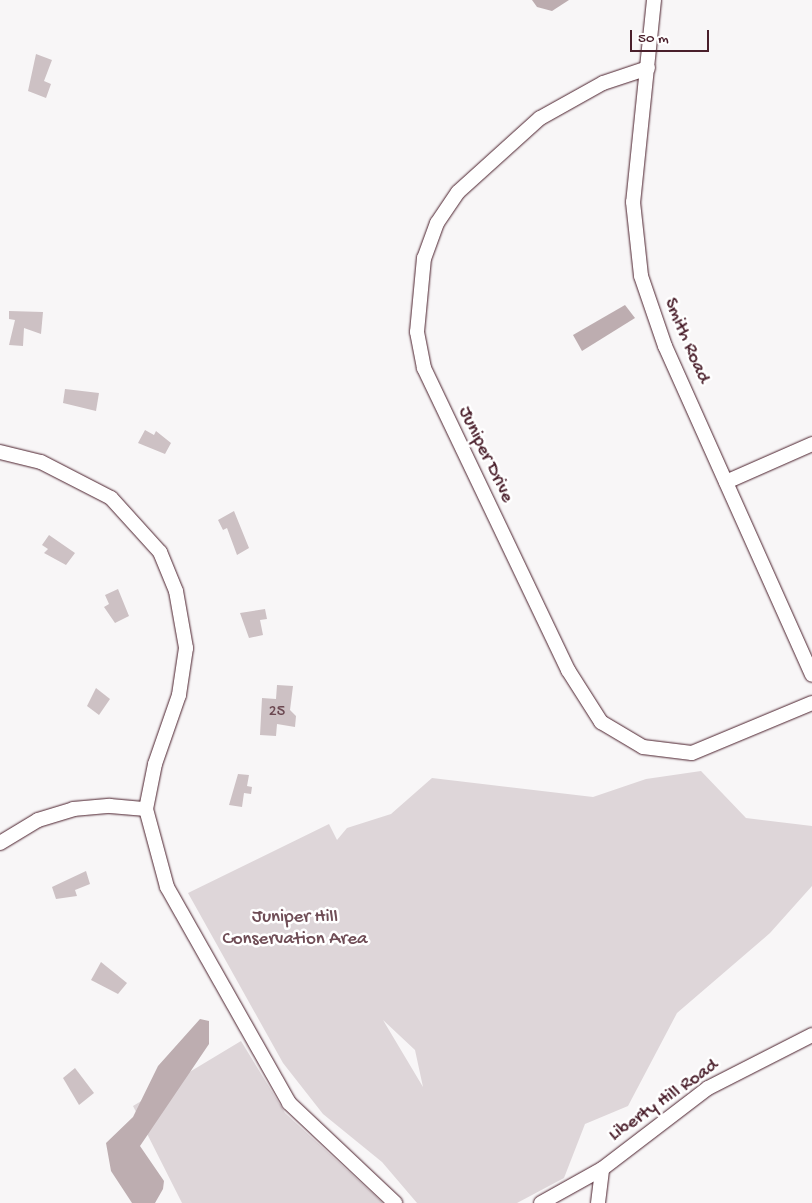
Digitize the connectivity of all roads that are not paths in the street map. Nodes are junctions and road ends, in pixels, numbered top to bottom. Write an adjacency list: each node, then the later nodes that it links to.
1 (654, 0): 2 (street, Smith Road)
2 (648, 68): 5 (street, Smith Road); 7 (street, Juniper Drive)
3 (812, 444): 5 (street)
4 (0, 452): 8 (street)
5 (726, 482): 6 (street, Smith Road)
6 (812, 674)
7 (812, 703)
8 (146, 809): 9 (street); 12 (street)
9 (0, 843)
10 (812, 1035): 11 (street, Liberty Hill Road)
11 (602, 1169): 13 (street, Liberty Hill Road); 14 (street)
12 (395, 1203)
13 (541, 1203)
14 (598, 1203)

